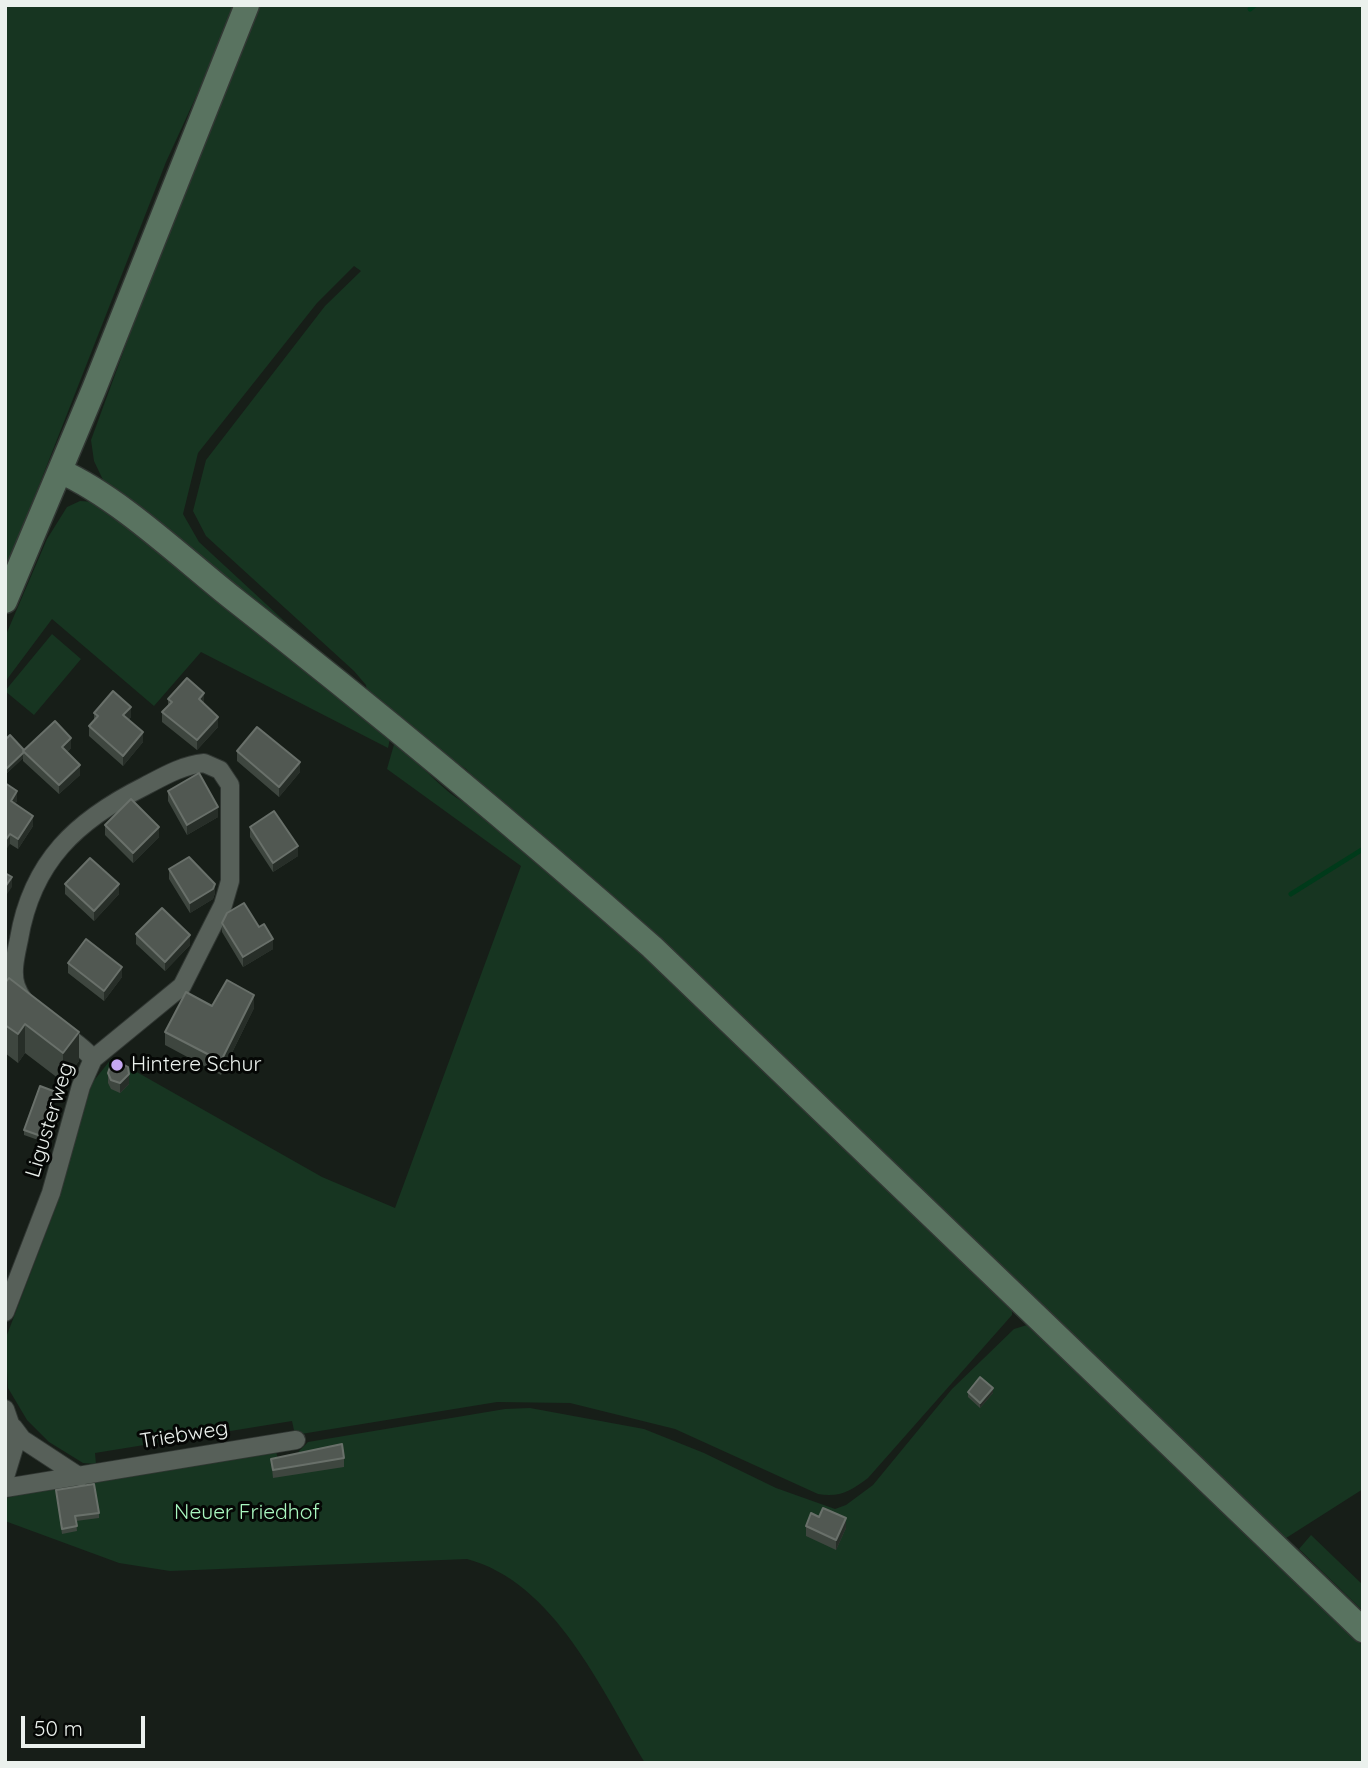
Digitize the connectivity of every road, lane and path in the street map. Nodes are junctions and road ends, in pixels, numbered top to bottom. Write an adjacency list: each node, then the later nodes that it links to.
1 (247, 5): 2 (main road)
2 (60, 471): 3 (main road); 12 (main road)
3 (5, 601)
4 (93, 1059): 4 (street); 5 (street, Ligusterweg)
5 (5, 1312)
6 (5, 1409): 7 (street)
7 (13, 1427): 9 (street); 10 (street)
8 (296, 1440): 9 (street, Triebweg)
9 (80, 1477): 11 (street, Triebweg)
10 (5, 1478)
11 (5, 1488)
12 (1363, 1630)

